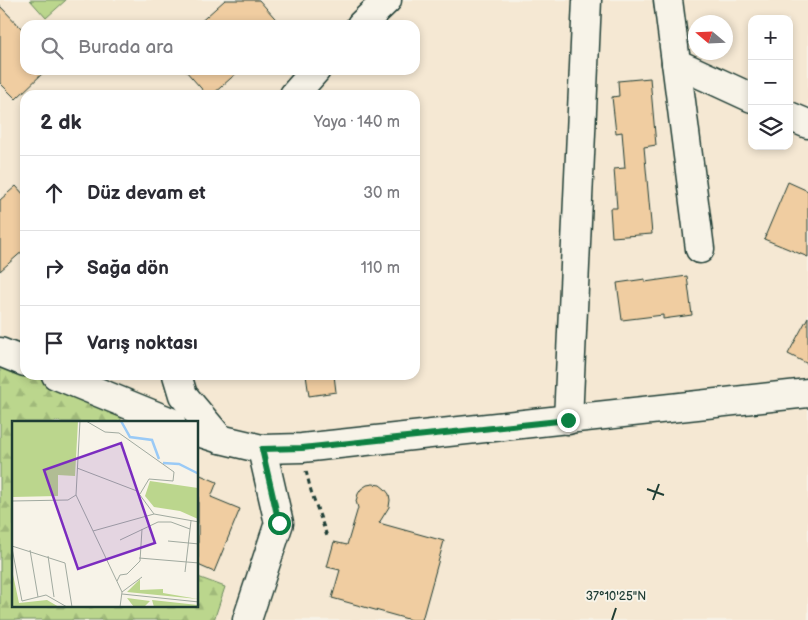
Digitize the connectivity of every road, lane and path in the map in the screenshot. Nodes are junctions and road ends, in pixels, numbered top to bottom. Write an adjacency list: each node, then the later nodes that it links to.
1 (387, 0): 4 (street)
2 (587, 0): 17 (street)
3 (668, 0): 5 (street)
4 (366, 20)
5 (676, 63): 8 (street); 11 (street)
6 (312, 75): 7 (street)
7 (298, 90)
8 (748, 96)
9 (793, 118): 10 (street)
10 (808, 124)
11 (700, 250)
12 (0, 352): 13 (street)
13 (20, 360)
14 (76, 380): 18 (street)
15 (178, 380): 19 (street)
16 (808, 392): 17 (street)
17 (568, 420): 20 (street)
18 (169, 421)
19 (209, 435): 21 (street)
20 (302, 448): 21 (street); 22 (path)
21 (262, 449): 23 (street)
22 (328, 539)
23 (247, 620)

